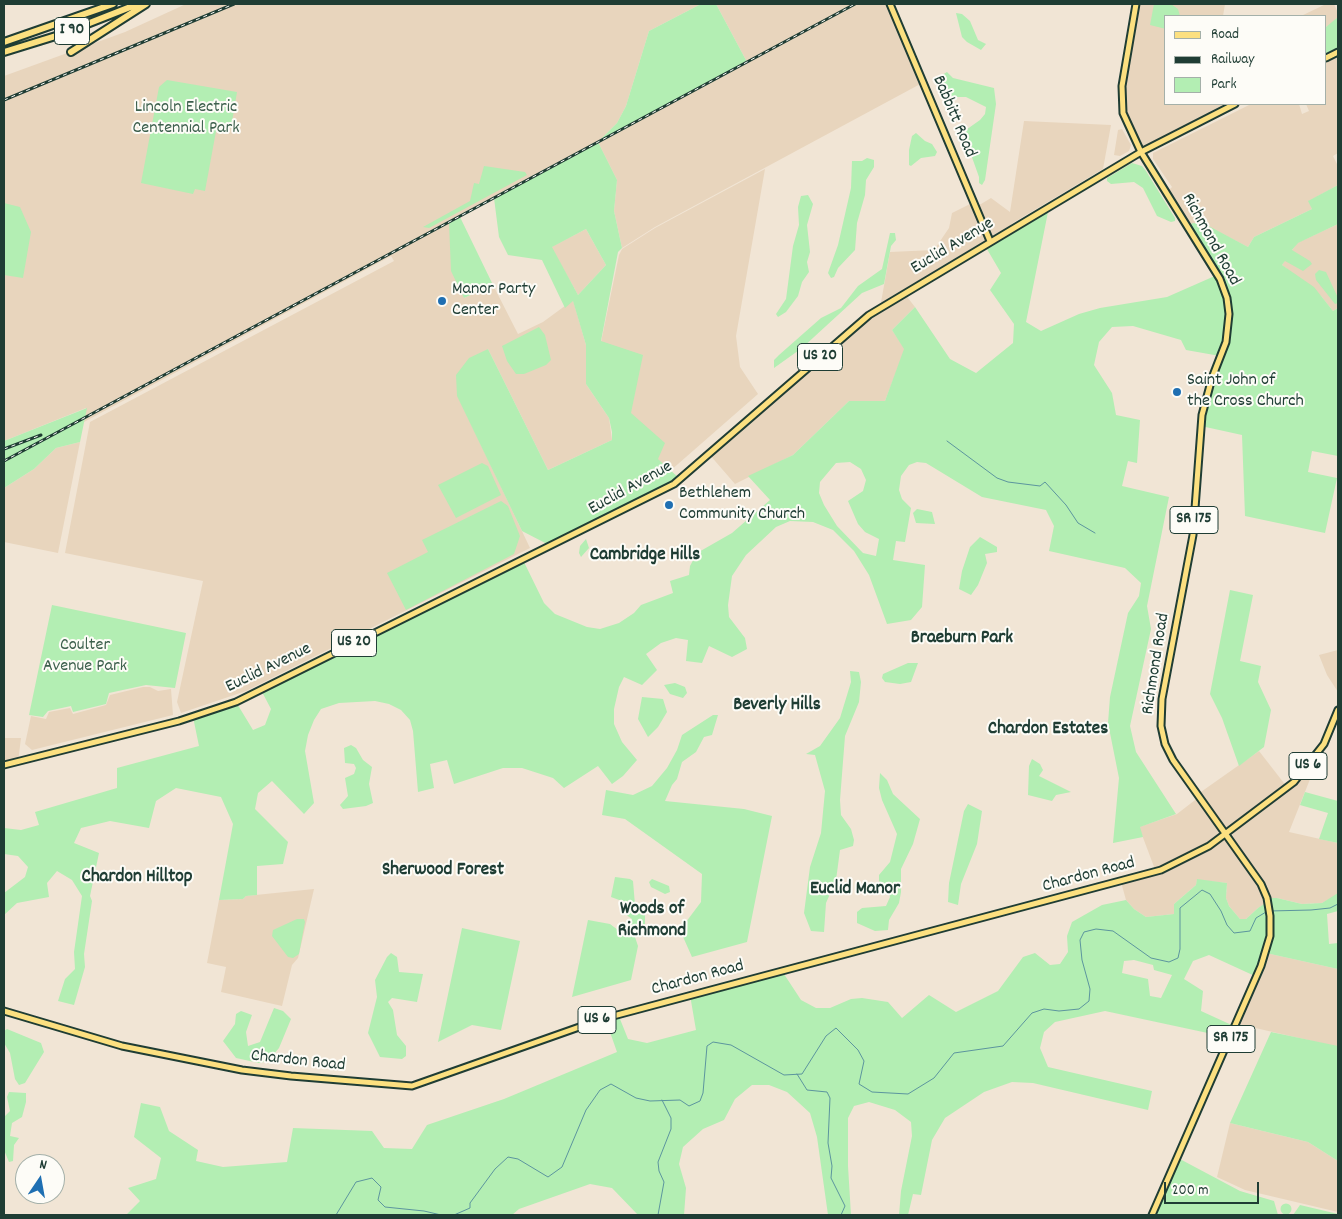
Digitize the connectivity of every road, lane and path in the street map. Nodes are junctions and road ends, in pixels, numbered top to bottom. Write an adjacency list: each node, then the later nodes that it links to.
1 (114, 4): 6 (highway, I 90)
2 (138, 4): 7 (highway, I 90)
3 (146, 4): 8 (highway)
4 (890, 4): 11 (main road, Babbitt Road)
5 (1136, 4): 10 (main road, SR 175)
6 (4, 42)
7 (4, 52)
8 (71, 52)
9 (1232, 105): 10 (main road, Euclid Avenue / US 20)
10 (1141, 152): 11 (main road, Euclid Avenue / US 20); 14 (main road, Richmond Road / SR 175)
11 (990, 241): 13 (main road, Euclid Avenue / US 20)
12 (1338, 710): 14 (main road, Chardon Road / US 6)
13 (4, 765)
14 (1226, 834): 15 (main road, Chardon Road / US 6); 16 (main road, Richmond Road / SR 175)
15 (4, 1011)
16 (1152, 1215)

